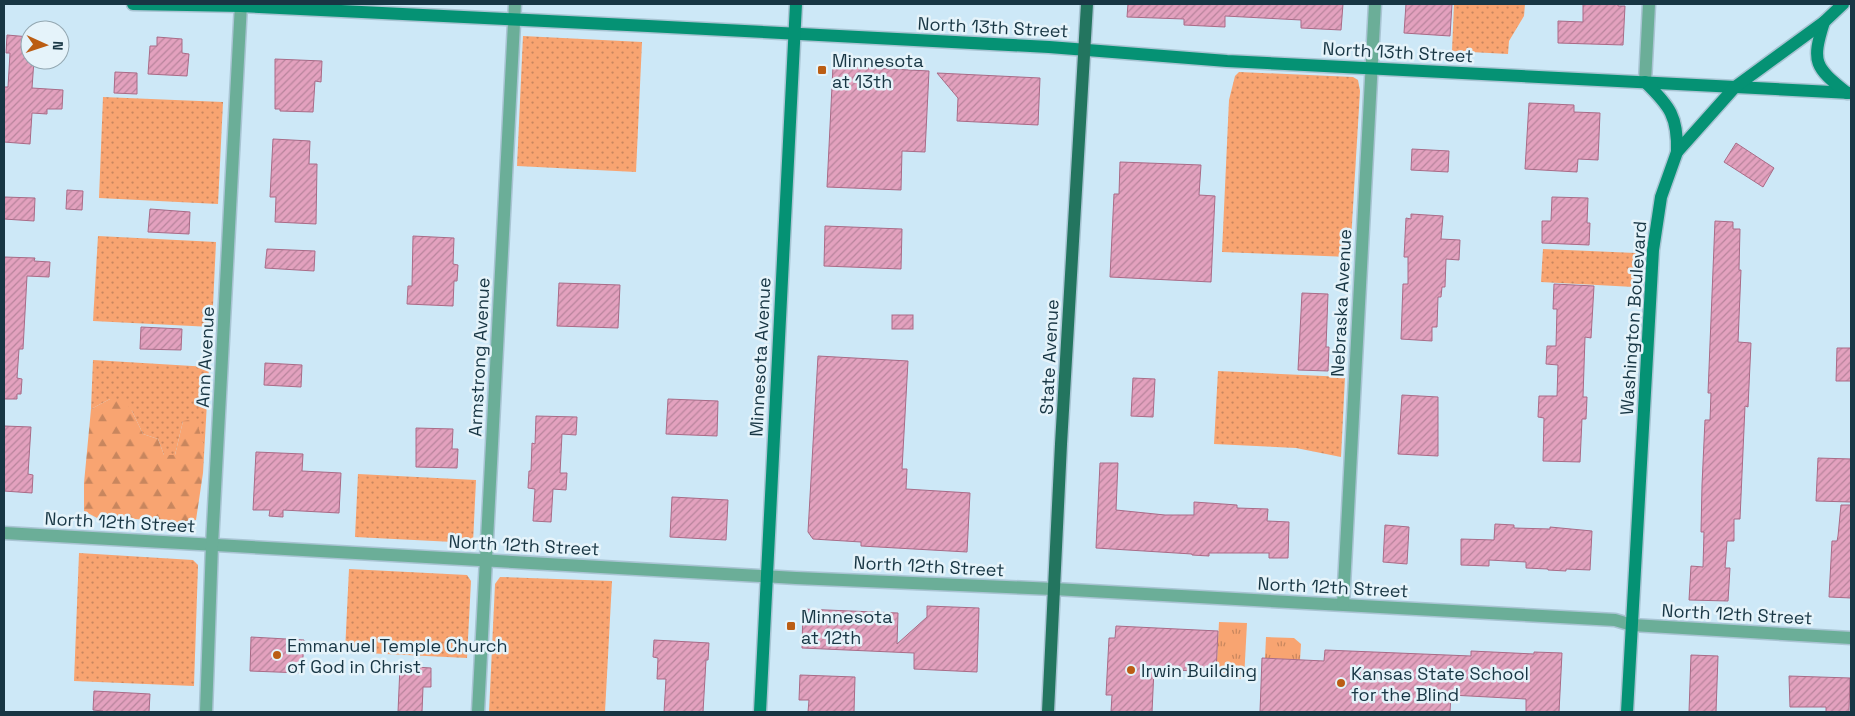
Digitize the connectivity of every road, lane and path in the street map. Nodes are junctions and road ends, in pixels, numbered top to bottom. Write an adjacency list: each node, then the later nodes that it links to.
1 (134, 4): 8 (street, North 13th Street)
2 (514, 4): 9 (street, Armstrong Avenue)
3 (796, 4): 11 (street, Minnesota Avenue)
4 (1087, 4): 12 (main road, State Avenue)
5 (1375, 4): 13 (street, Nebraska Avenue)
6 (1649, 4): 14 (street)
7 (1843, 4): 10 (street, Washington Boulevard)
8 (241, 5): 9 (street, North 13th Street); 19 (street, Ann Avenue)
9 (514, 20): 11 (street, North 13th Street); 20 (street, Armstrong Avenue)
10 (1824, 22): 15 (street, Washington Boulevard); 16 (street)
11 (794, 34): 12 (street, North 13th Street); 21 (street, Minnesota Avenue)
12 (1085, 49): 13 (street, North 13th Street); 22 (main road, State Avenue)
13 (1372, 69): 14 (street, North 13th Street); 23 (street, Nebraska Avenue)
14 (1645, 82): 15 (street, North 13th Street); 17 (street)
15 (1735, 87): 16 (street, North 13th Street); 17 (street, Washington Boulevard)
16 (1849, 93)
17 (1677, 152): 24 (street, Washington Boulevard)
18 (4, 533): 19 (street, North 12th Street)
19 (212, 545): 20 (street, North 12th Street); 26 (street, Ann Avenue)
20 (486, 561): 21 (street, North 12th Street); 27 (street, Armstrong Avenue)
21 (766, 576): 22 (street, North 12th Street); 28 (street, Minnesota Avenue)
22 (1054, 589): 23 (street, North 12th Street); 29 (main road, State Avenue)
23 (1342, 604): 24 (street, North 12th Street)
24 (1632, 625): 25 (street, North 12th Street); 30 (street, Washington Boulevard)
25 (1851, 638)
26 (206, 712)
27 (478, 712)
28 (760, 712)
29 (1048, 712)
30 (1627, 712)

